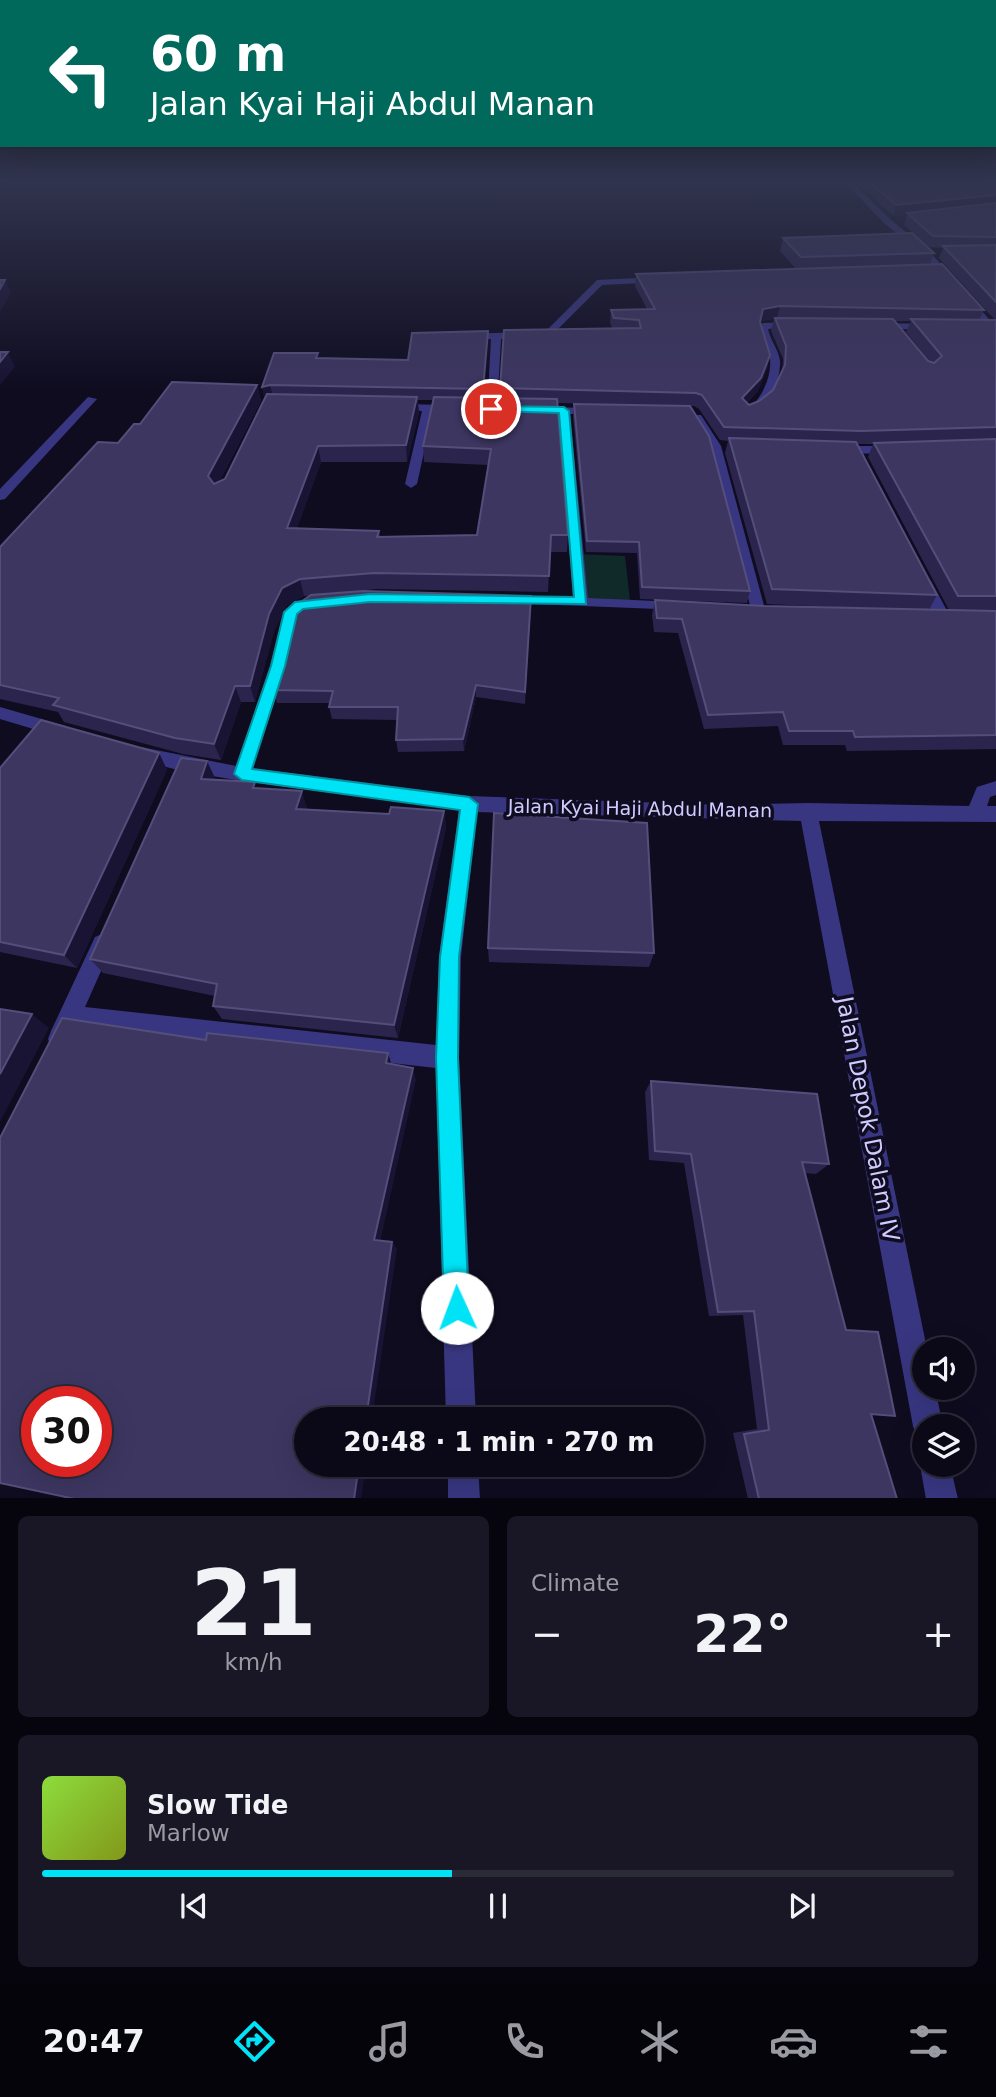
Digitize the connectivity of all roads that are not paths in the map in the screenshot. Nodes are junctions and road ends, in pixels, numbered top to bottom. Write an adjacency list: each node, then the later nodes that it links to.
1 (922, 250): 2 (street)
2 (926, 253): 3 (street); 9 (street)
3 (938, 253)
4 (667, 280): 10 (street)
5 (803, 324): 24 (street)
6 (867, 326): 7 (street)
7 (892, 326): 8 (street); 12 (street)
8 (938, 327)
9 (990, 328)
10 (547, 335): 11 (street); 13 (street)
11 (559, 335)
12 (900, 335)
13 (496, 336): 14 (street); 19 (street)
14 (457, 338)
15 (92, 399): 28 (street)
16 (388, 406): 17 (street)
17 (428, 408): 18 (street); 27 (street)
18 (466, 408)
19 (491, 409)
20 (527, 410): 21 (street)
21 (564, 411): 22 (street); 32 (street)
22 (605, 411)
23 (687, 411): 34 (street)
24 (747, 413)
25 (907, 449): 26 (street)
26 (830, 450)
27 (411, 484)
28 (0, 496)
29 (918, 570): 35 (street)
30 (324, 600): 40 (street)
31 (491, 600): 32 (street)
32 (581, 601): 33 (street)
33 (691, 608)
34 (759, 612)
35 (943, 618)
36 (0, 713): 37 (street)
37 (79, 736)
38 (118, 747): 39 (street, Jalan Kyai Haji Abdul Manan)
39 (182, 764): 40 (street, Jalan Kyai Haji Abdul Manan); 42 (street)
40 (242, 774): 43 (street, Jalan Kyai Haji Abdul Manan)
41 (996, 788): 45 (street)
42 (171, 790)
43 (469, 804): 44 (street, Jalan Kyai Haji Abdul Manan); 49 (street)
44 (808, 811): 45 (street, Jalan Kyai Haji Abdul Manan); 52 (street, Jalan Depok Dalam IV)
45 (975, 814): 46 (street, Jalan Kyai Haji Abdul Manan)
46 (996, 814)
47 (109, 928): 48 (street)
48 (70, 1017): 49 (street); 50 (street)
49 (447, 1058): 51 (street)
50 (47, 1062)
51 (461, 1407)
52 (926, 1414)
53 (463, 1477): 55 (street)
54 (937, 1477): 56 (street)
55 (464, 1498)
56 (942, 1498)

